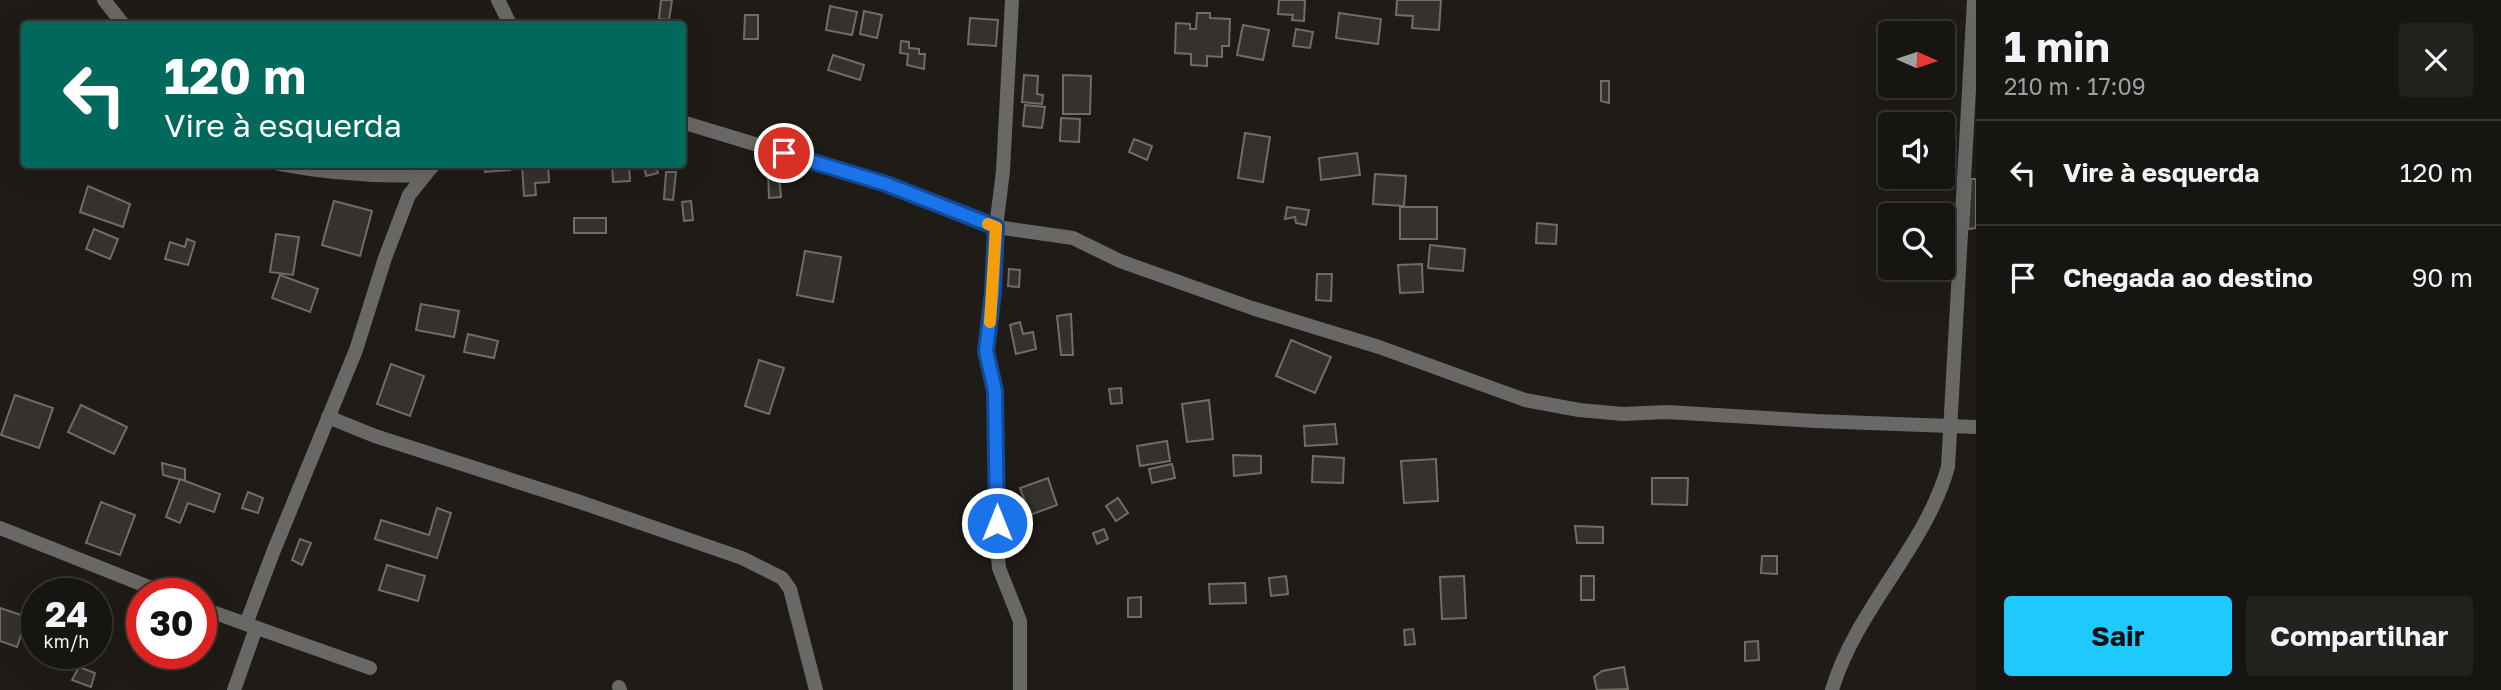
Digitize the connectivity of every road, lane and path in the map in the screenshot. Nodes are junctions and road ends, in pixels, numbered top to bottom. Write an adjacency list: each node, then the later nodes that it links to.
1 (104, 0): 5 (street)
2 (498, 0): 6 (street)
3 (1012, 0): 10 (street)
4 (1974, 0): 12 (street)
5 (121, 21)
6 (508, 21)
7 (686, 123): 10 (street)
8 (299, 168): 9 (street)
9 (430, 170): 11 (street)
10 (996, 227): 12 (street); 21 (street)
11 (328, 417): 17 (street); 20 (street)
12 (1951, 425): 13 (street); 22 (street)
13 (1976, 427)
14 (0, 528): 15 (street)
15 (126, 578)
16 (217, 614): 17 (street)
17 (251, 626): 18 (street); 19 (street)
18 (370, 668)
19 (234, 690)
20 (817, 690)
21 (1020, 690)
22 (1832, 690)

